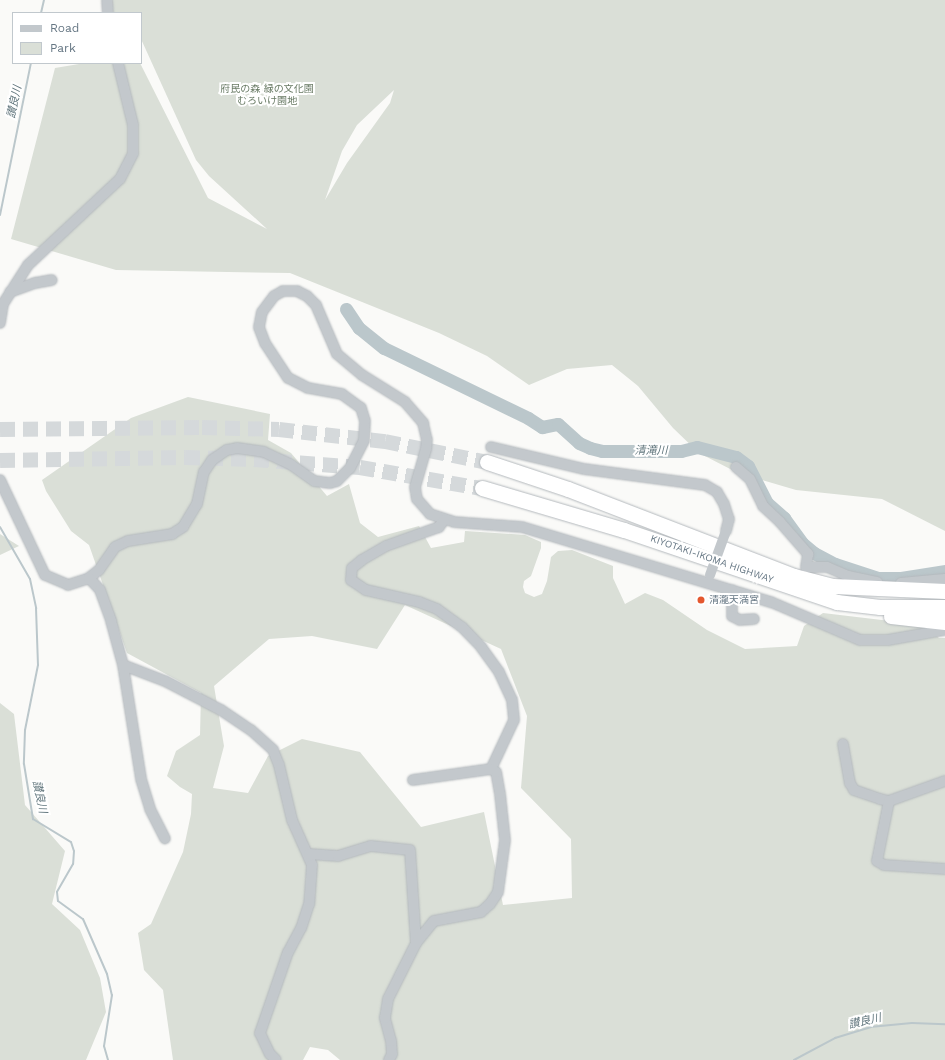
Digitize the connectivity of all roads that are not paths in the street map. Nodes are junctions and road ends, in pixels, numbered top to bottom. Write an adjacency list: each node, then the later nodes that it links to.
1 (107, 0): 2 (street)
2 (108, 12)
3 (118, 64): 5 (street)
4 (52, 280): 5 (street)
5 (10, 292): 6 (street)
6 (0, 324)
7 (489, 454): 13 (street, bridge); 18 (highway, KIYOTAKI-IKOMA HIGHWAY)
8 (736, 467): 14 (street)
9 (0, 480): 12 (street)
10 (482, 488): 16 (highway, KIYOTAKI-IKOMA HIGHWAY)
11 (444, 520): 12 (street); 13 (street); 26 (street)
12 (89, 578): 24 (street)
13 (709, 578): 17 (street)
14 (945, 579)
15 (945, 585): 18 (highway)
16 (798, 588): 20 (highway, KIYOTAKI-IKOMA HIGHWAY); 22 (highway)
17 (732, 590): 21 (street); 23 (street)
18 (908, 591): 19 (highway, KIYOTAKI-IKOMA HIGHWAY)
19 (945, 591)
20 (945, 607)
21 (754, 619)
22 (945, 622)
23 (945, 630)
24 (123, 665): 30 (street); 31 (street)
25 (843, 744): 29 (street)
26 (491, 769): 27 (street); 33 (street)
27 (413, 780)
28 (945, 781): 29 (street)
29 (889, 801): 32 (street)
30 (165, 838)
31 (309, 854): 33 (street); 34 (street)
32 (945, 869)
33 (416, 943): 35 (street)
34 (276, 1060)
35 (389, 1060)

